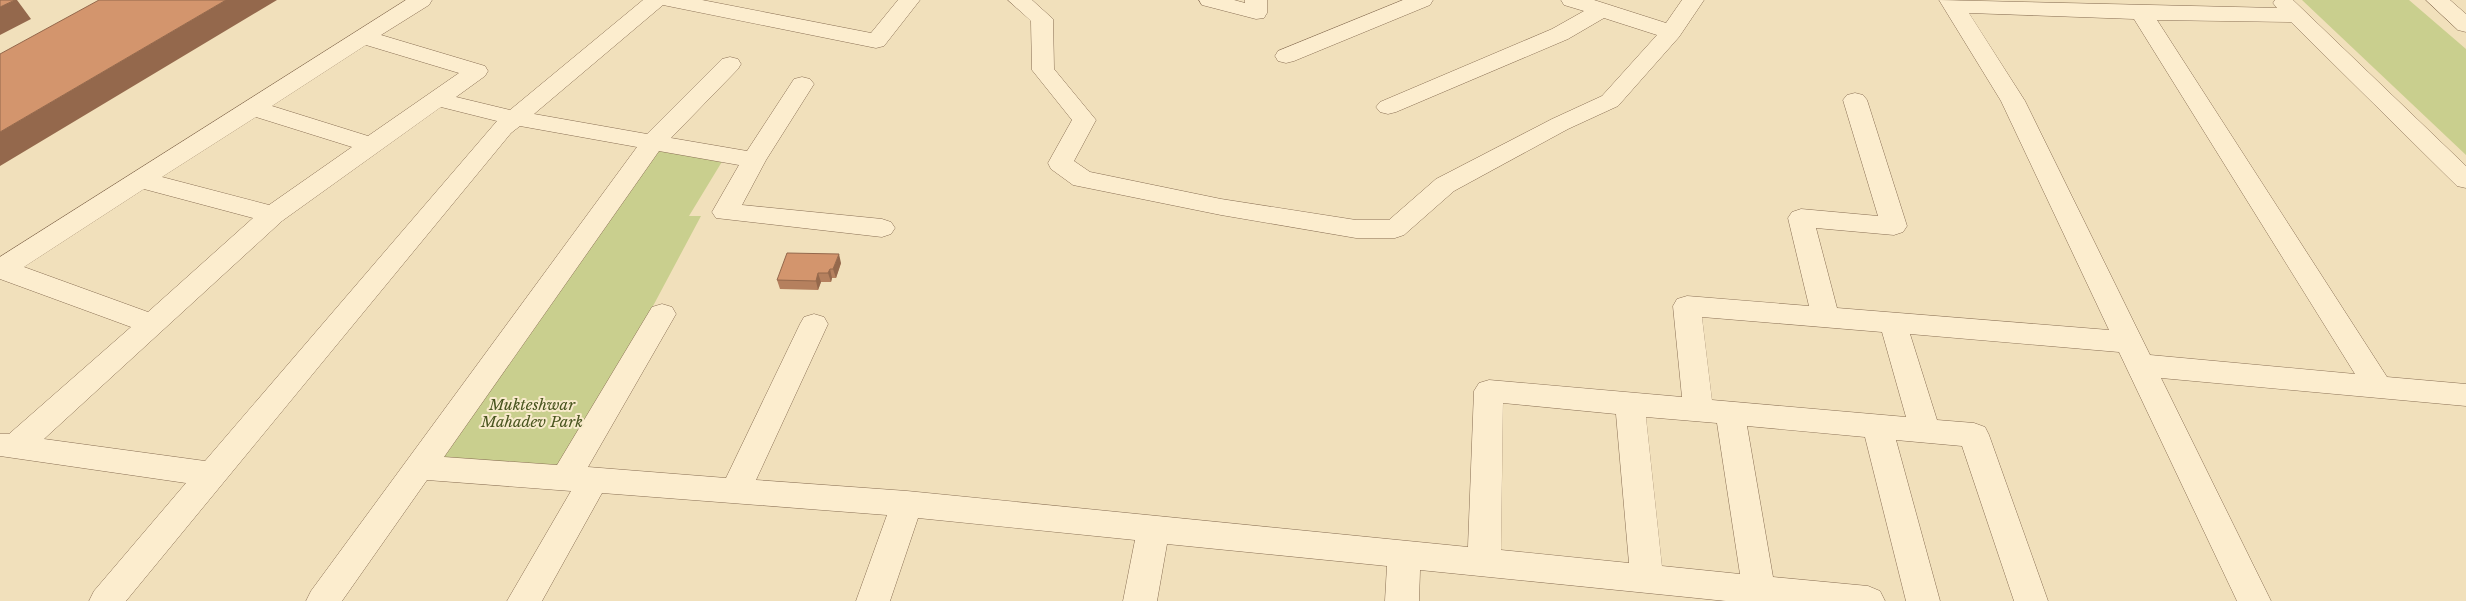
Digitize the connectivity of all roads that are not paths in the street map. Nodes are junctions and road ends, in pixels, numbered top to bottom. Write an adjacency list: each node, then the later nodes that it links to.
1 (421, 0): 18 (street)
2 (656, 0): 26 (street)
3 (669, 0): 4 (street)
4 (909, 0)
5 (1019, 0): 17 (street)
6 (1210, 0): 7 (street)
7 (1256, 0)
8 (1422, 0): 19 (street)
9 (1572, 0): 14 (street)
10 (1693, 0): 17 (street)
11 (2437, 0): 16 (street)
12 (1952, 3): 15 (street); 40 (street)
13 (2289, 8): 15 (street); 31 (street)
14 (1602, 10): 17 (street); 24 (street)
15 (2141, 12): 41 (street)
16 (2466, 24)
17 (1671, 32)
18 (364, 37): 22 (street); 25 (street)
19 (1286, 56)
20 (730, 64): 27 (street)
21 (802, 84): 29 (street)
22 (435, 99): 26 (street); 28 (street)
23 (1855, 100): 36 (street)
24 (1388, 107)
25 (253, 108): 28 (street); 30 (street)
26 (514, 118): 27 (street); 50 (street)
27 (652, 143): 29 (street); 49 (street)
28 (370, 145): 32 (street)
29 (754, 160): 33 (street)
30 (141, 180): 32 (street); 34 (street)
31 (2466, 180)
32 (273, 215): 38 (street)
33 (882, 228)
34 (1, 270): 38 (street)
35 (662, 314): 51 (street)
36 (1826, 318): 37 (street); 44 (street)
37 (1894, 323): 40 (street); 47 (street)
38 (152, 324): 48 (street)
39 (814, 324): 52 (street)
40 (2135, 354): 41 (street); 68 (street)
41 (2378, 387): 42 (street)
42 (2466, 395)
43 (1630, 404): 44 (street); 56 (street); 57 (street)
44 (1698, 410): 45 (street)
45 (1730, 413): 46 (street); 58 (street)
46 (1877, 426): 47 (street); 66 (street)
47 (1925, 431): 67 (street)
48 (8, 446): 50 (street)
49 (418, 467): 51 (street); 60 (street)
50 (212, 474): 59 (street)
51 (580, 479): 52 (street); 61 (street)
52 (735, 491): 53 (street)
53 (907, 504): 54 (street); 62 (street)
54 (1154, 528): 55 (street); 63 (street)
55 (1404, 553): 56 (street); 64 (street)
56 (1484, 562): 57 (street)
57 (1667, 587): 58 (street)
58 (1759, 590): 65 (street)
59 (106, 601)
60 (323, 601)
61 (524, 601)
62 (873, 601)
63 (1140, 601)
64 (1402, 601)
65 (1868, 601)
66 (1923, 601)
67 (2031, 601)
68 (2254, 601)

